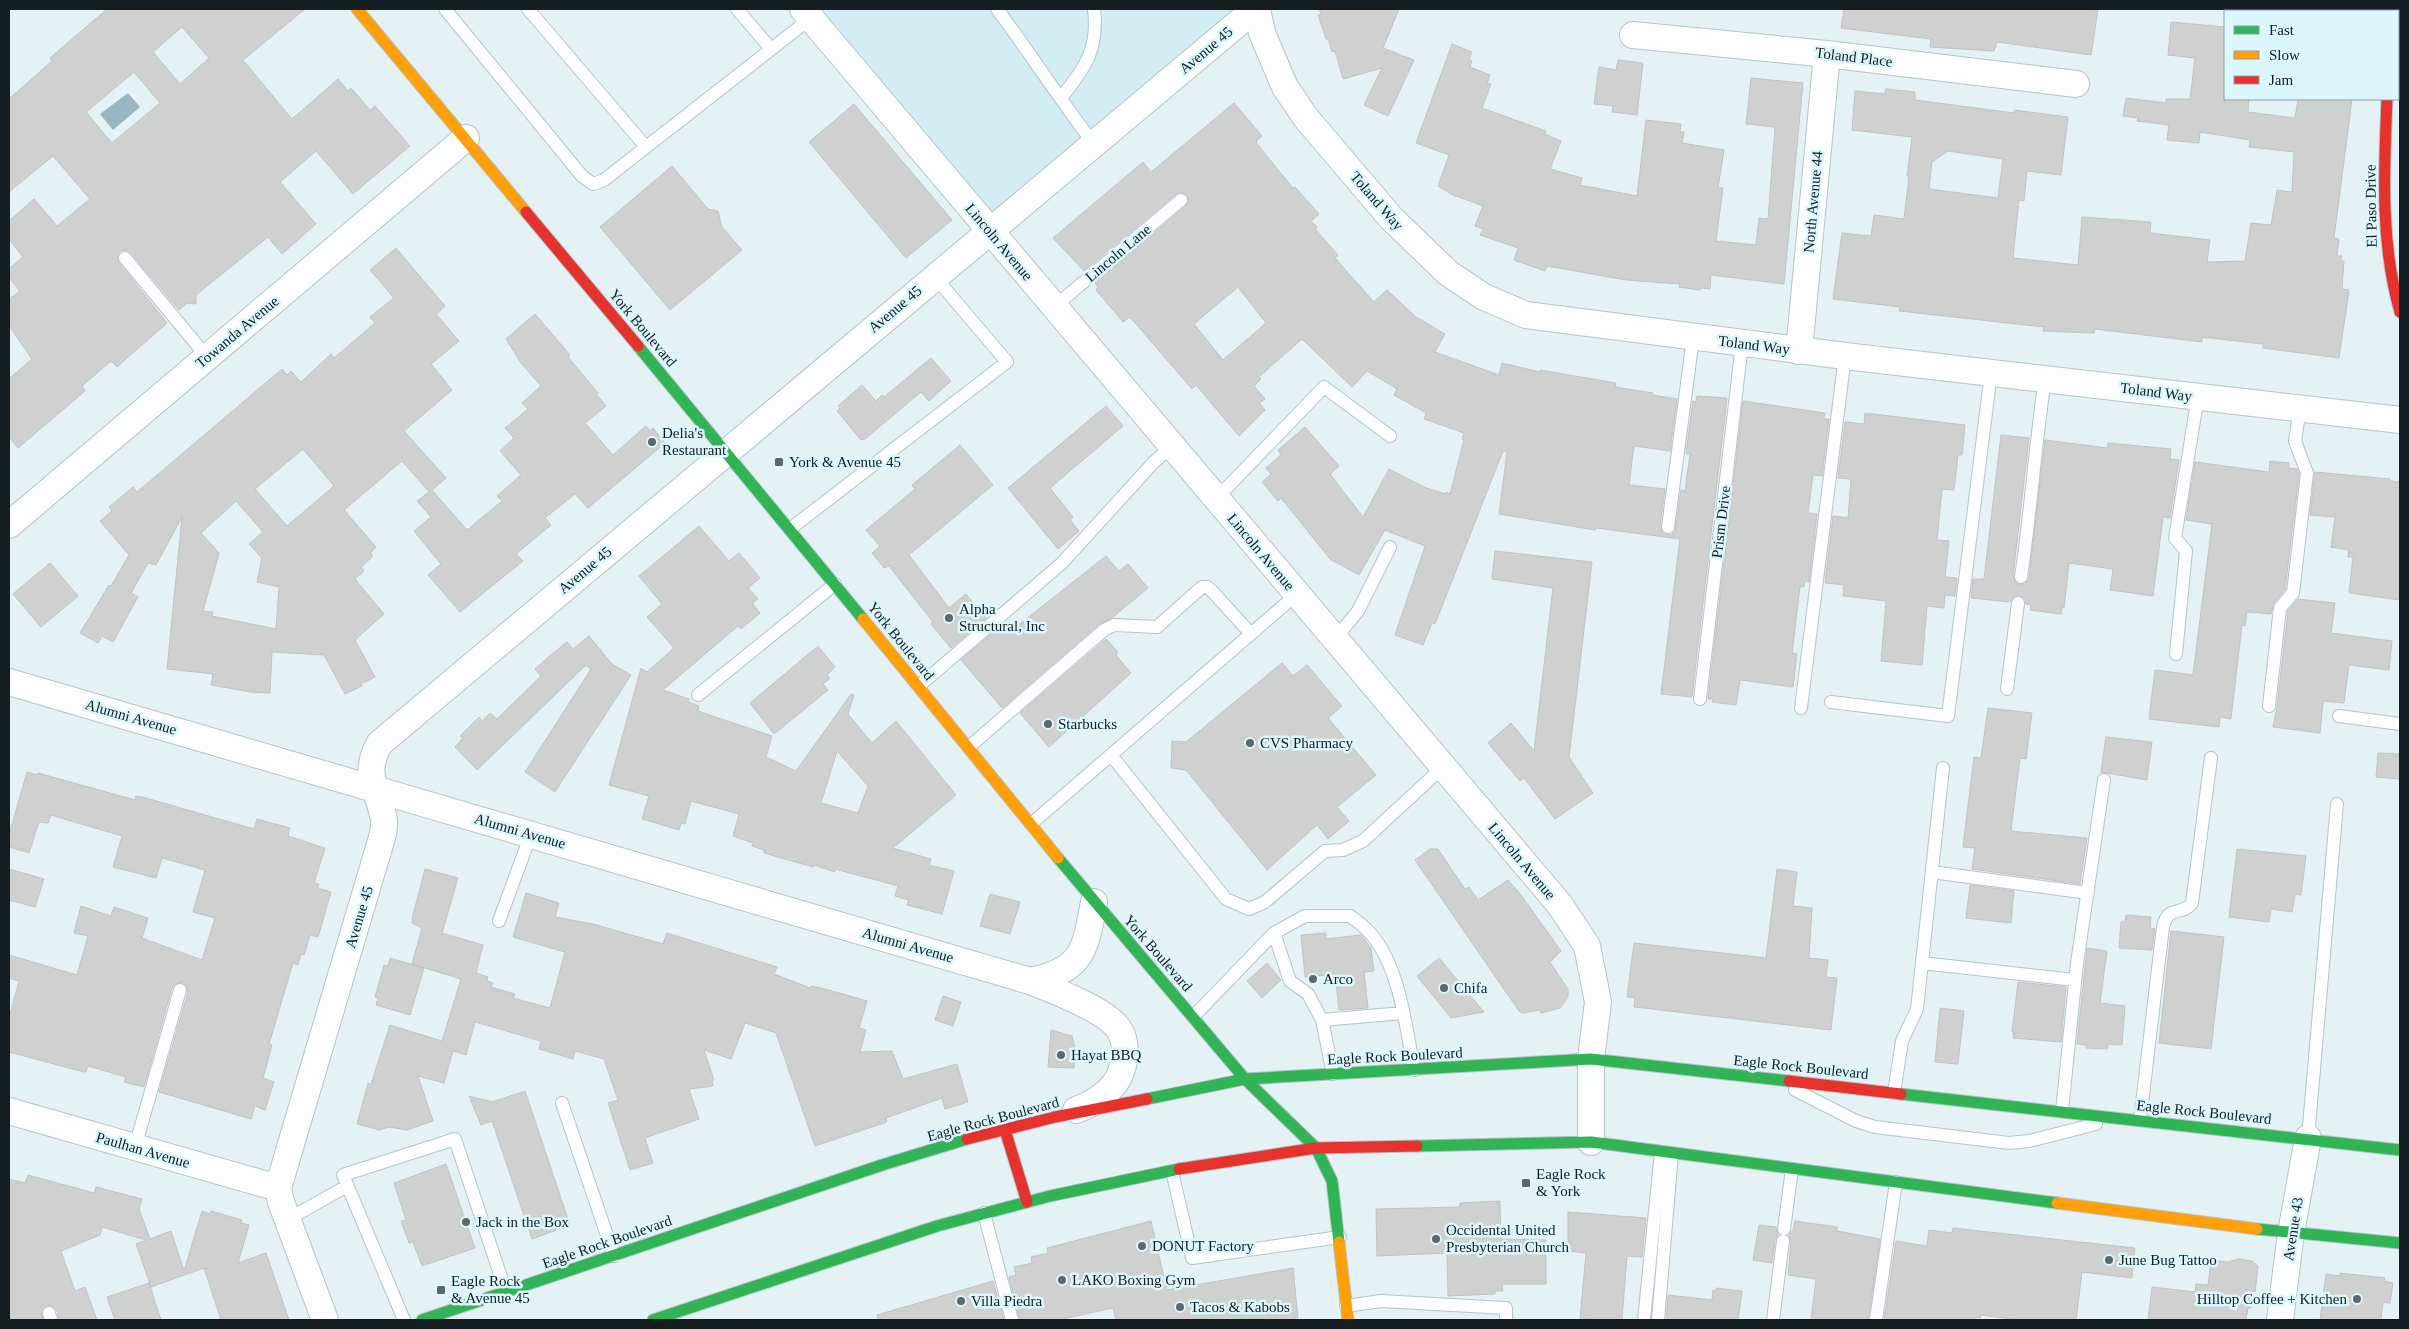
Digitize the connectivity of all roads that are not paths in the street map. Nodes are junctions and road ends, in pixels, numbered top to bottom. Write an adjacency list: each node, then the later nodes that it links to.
1 (357, 9): 15 (main road, York Boulevard)
2 (445, 9): 17 (lane)
3 (528, 9): 17 (lane)
4 (737, 9): 10 (lane)
5 (997, 9): 13 (lane)
6 (1094, 9): 13 (lane)
7 (1256, 9): 16 (street, Avenue 45); 24 (street, Toland Way)
8 (807, 13): 10 (lane); 19 (street, Lincoln Avenue)
9 (1633, 35): 11 (street, Toland Place)
10 (771, 49): 17 (lane)
11 (1827, 54): 12 (street, Toland Place); 26 (street, North Avenue 44)
12 (2076, 84)
13 (1061, 98): 16 (lane)
14 (2387, 100): 23 (main road, El Paso Drive)
15 (466, 138): 28 (street, Towanda Avenue); 36 (main road, York Boulevard)
16 (1094, 144): 19 (street, Avenue 45)
17 (646, 147)
18 (1181, 200): 22 (lane, Lincoln Lane)
19 (990, 231): 21 (street, Avenue 45); 22 (street, Lincoln Avenue)
20 (125, 258): 28 (lane)
21 (934, 277): 36 (street, Avenue 45); 40 (lane)
22 (1054, 307): 35 (street, Lincoln Avenue)
23 (2400, 312)
24 (1693, 338): 25 (street, Toland Way); 39 (lane)
25 (1742, 344): 26 (street, Toland Way); 53 (lane, Prism Drive)
26 (1799, 351): 27 (street, Toland Way)
27 (1845, 356): 29 (street, Toland Way); 56 (lane)
28 (207, 358): 38 (street, Towanda Avenue)
29 (1991, 373): 30 (street, Toland Way); 54 (lane)
30 (2045, 379): 31 (street, Toland Way); 42 (lane)
31 (2198, 396): 32 (street, Toland Way); 48 (lane)
32 (2300, 408): 33 (street, Toland Way); 55 (lane)
33 (2400, 420)
34 (1390, 436): 37 (lane)
35 (1172, 446): 37 (street, Lincoln Avenue); 50 (lane)
36 (726, 451): 40 (main road, York Boulevard); 65 (street, Avenue 45)
37 (1216, 499): 44 (street, Lincoln Avenue)
38 (9, 525)
39 (1668, 527)
40 (790, 529): 43 (main road, York Boulevard)
41 (1390, 547): 47 (lane)
42 (2021, 577)
43 (835, 584): 50 (main road, York Boulevard); 52 (lane)
44 (1297, 594): 46 (lane); 47 (street, Lincoln Avenue)
45 (2018, 603): 51 (lane)
46 (1251, 634): 59 (lane); 60 (lane)
47 (1335, 640): 62 (street, Lincoln Avenue)
48 (2176, 654)
49 (9, 682): 65 (street, Alumni Avenue)
50 (919, 686): 59 (main road, York Boulevard)
51 (2007, 689)
52 (698, 695)
53 (1700, 699)
54 (1831, 702)
55 (2269, 706)
56 (1801, 708)
57 (2338, 716): 58 (lane)
58 (2400, 724)
59 (969, 747): 67 (main road, York Boulevard)
60 (1111, 755): 62 (lane); 67 (lane)
61 (2211, 758): 92 (lane)
62 (1443, 767): 81 (street, Lincoln Avenue)
63 (1943, 768): 69 (lane)
64 (2104, 780): 70 (lane)
65 (374, 788): 68 (street, Alumni Avenue); 104 (street, Avenue 45)
66 (2337, 804): 94 (lane)
67 (1031, 824): 71 (main road, York Boulevard)
68 (530, 834): 72 (lane); 76 (street, Alumni Avenue)
69 (1932, 872): 70 (lane); 74 (lane)
70 (2088, 893): 75 (lane)
71 (1094, 902): 76 (street, Alumni Avenue); 79 (main road, York Boulevard)
72 (499, 921)
73 (1274, 933): 78 (lane); 79 (lane); 80 (lane)
74 (1922, 963): 75 (lane); 86 (lane)
75 (2076, 980): 89 (lane)
76 (1030, 981): 90 (street, Alumni Avenue)
77 (180, 990): 96 (lane)
78 (1403, 1013): 80 (lane); 82 (lane)
79 (1193, 1018): 84 (main road, York Boulevard)
80 (1322, 1020): 83 (lane)
81 (1591, 1059): 82 (main road, Eagle Rock Boulevard); 85 (main road, Eagle Rock Boulevard); 95 (street, Lincoln Avenue)
82 (1414, 1070): 83 (main road, Eagle Rock Boulevard)
83 (1333, 1074): 84 (main road, Eagle Rock Boulevard)
84 (1245, 1079): 90 (main road, Eagle Rock Boulevard); 97 (main road, York Boulevard)
85 (1775, 1080): 86 (main road, Eagle Rock Boulevard); 91 (lane)
86 (1894, 1093): 89 (main road, Eagle Rock Boulevard)
87 (562, 1102): 111 (lane)
88 (9, 1111): 96 (street, Paulhan Avenue)
89 (2062, 1111): 91 (main road, Eagle Rock Boulevard)
90 (1055, 1117): 93 (main road, Eagle Rock Boulevard)
91 (2120, 1118): 92 (main road, Eagle Rock Boulevard)
92 (2140, 1120): 94 (main road, Eagle Rock Boulevard)
93 (1005, 1130): 105 (main road); 111 (main road, Eagle Rock Boulevard)
94 (2308, 1138): 98 (main road, Eagle Rock Boulevard); 108 (street, Avenue 43)
95 (1591, 1142): 97 (main road); 99 (main road)
96 (135, 1147): 104 (street, Paulhan Avenue)
97 (1316, 1148): 101 (main road); 109 (main road, York Boulevard)
98 (2400, 1150)
99 (1666, 1152): 100 (main road); 121 (lane); 122 (lane)
100 (1792, 1169): 102 (main road); 123 (lane)
101 (1172, 1171): 105 (main road); 109 (lane)
102 (1896, 1182): 108 (main road); 124 (lane)
103 (347, 1186): 107 (lane); 112 (lane); 115 (lane)
104 (278, 1188): 107 (street)
105 (1027, 1202): 106 (main road)
106 (984, 1213): 117 (main road); 118 (lane)
107 (288, 1220): 114 (street)
108 (2291, 1233): 110 (main road); 125 (street, Avenue 43)
109 (1340, 1237): 113 (main road, York Boulevard)
110 (2400, 1243)
111 (614, 1256): 112 (main road, Eagle Rock Boulevard)
112 (506, 1292): 116 (main road, Eagle Rock Boulevard)
113 (1346, 1306): 119 (main road, York Boulevard); 120 (lane)
114 (325, 1320)
115 (404, 1320)
116 (422, 1320)
117 (653, 1320)
118 (1012, 1320)
119 (1348, 1320)
120 (1506, 1320)
121 (1644, 1320)
122 (1658, 1320)
123 (1772, 1320)
124 (1876, 1320)
125 (2280, 1320)

